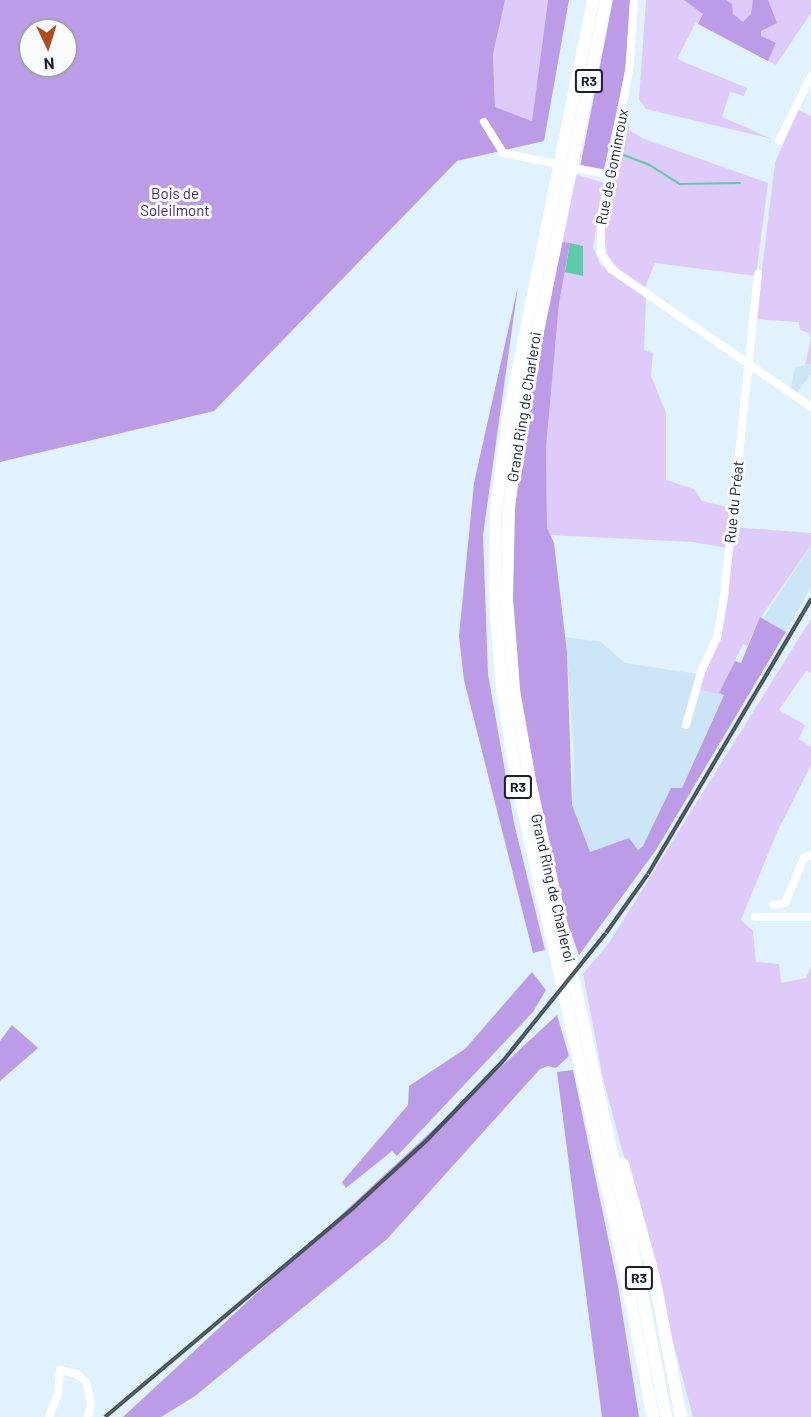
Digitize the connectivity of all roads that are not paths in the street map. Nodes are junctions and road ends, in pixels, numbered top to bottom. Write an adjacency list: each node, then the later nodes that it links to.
1 (593, 0): 7 (highway, Grand Ring de Charleroi / R3)
2 (606, 0): 7 (highway, Grand Ring de Charleroi / R3)
3 (634, 0): 8 (street, Rue de Gominroux)
4 (811, 76): 6 (street)
5 (484, 122): 8 (street)
6 (779, 141)
7 (564, 167): 17 (highway, Grand Ring de Charleroi / R3); 20 (highway, Grand Ring de Charleroi / R3)
8 (610, 175): 10 (street, Rue de Gominroux)
9 (758, 274): 10 (street, Rue du Préat)
10 (749, 363): 11 (street, Rue de Gominroux); 12 (street, Rue du Préat)
11 (811, 407)
12 (686, 725)
13 (811, 855): 14 (street)
14 (773, 905)
15 (755, 917): 16 (street)
16 (811, 917)
17 (610, 1139): 21 (highway, Grand Ring de Charleroi / R3); 22 (highway)
18 (49, 1417): 19 (street)
19 (88, 1417)
20 (653, 1417)
21 (666, 1417)
22 (681, 1417)

